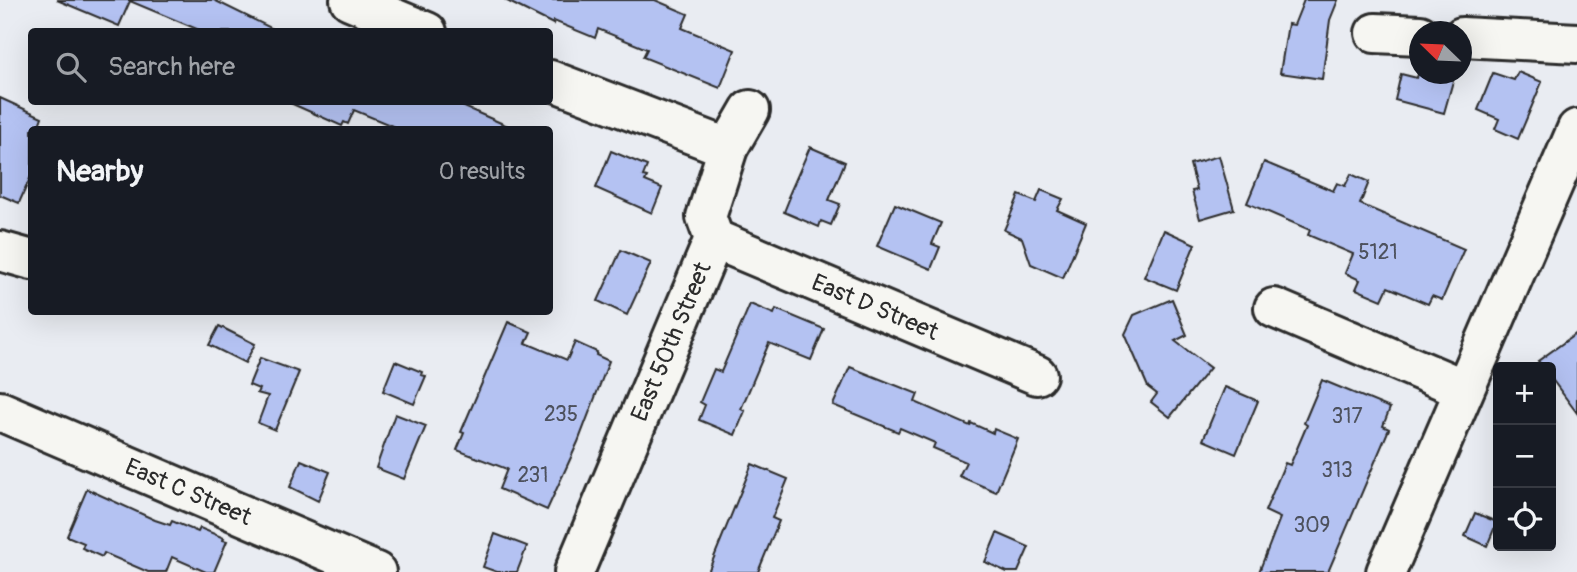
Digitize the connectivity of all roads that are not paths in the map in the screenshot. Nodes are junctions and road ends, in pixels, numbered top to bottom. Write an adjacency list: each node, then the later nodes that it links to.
1 (350, 0): 2 (street)
2 (417, 28)
3 (1375, 33): 4 (street)
4 (1409, 35)
5 (1472, 38): 6 (street)
6 (1577, 43)
7 (553, 81): 10 (street)
8 (750, 110): 10 (street, East 50th Street)
9 (1577, 129): 16 (street)
10 (728, 148): 11 (street, East 50th Street)
11 (714, 239): 15 (street, East D Street); 19 (street, East 50th Street)
12 (0, 251): 13 (street)
13 (28, 259)
14 (1274, 308): 16 (street)
15 (1037, 375)
16 (1464, 389): 20 (street)
17 (0, 411): 18 (street, East C Street)
18 (376, 572)
19 (574, 572)
20 (1386, 572)

